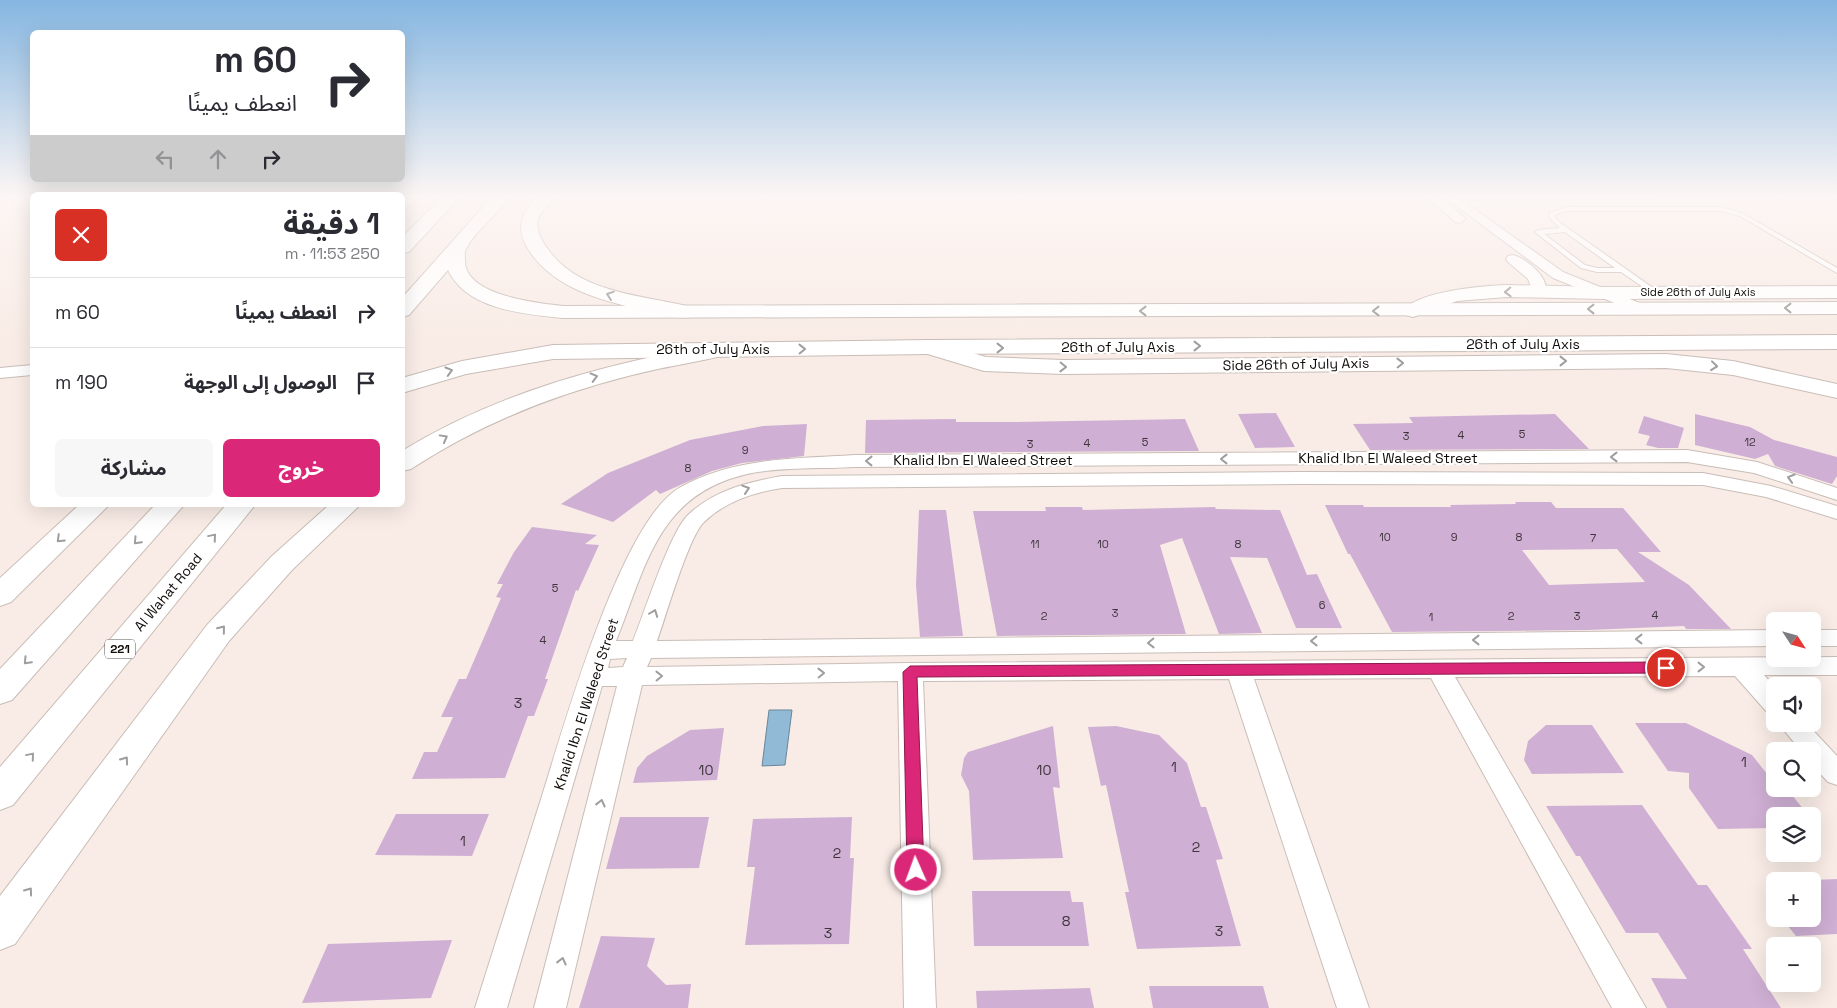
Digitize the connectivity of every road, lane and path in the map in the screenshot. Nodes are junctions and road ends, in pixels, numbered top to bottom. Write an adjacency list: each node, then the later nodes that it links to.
1 (535, 245): 18 (main road, one-way to 1)
2 (1500, 245): 10 (street)
3 (1502, 245): 12 (street)
4 (1555, 245): 8 (lane)
5 (1588, 245): 8 (lane)
6 (1793, 245): 9 (lane)
7 (456, 247): 14 (main road); 17 (main road)
8 (1622, 270): 13 (lane)
9 (1837, 271)
10 (1539, 292): 12 (main road, Side 26th of July Axis); 16 (main road, Side 26th of July Axis, one-way to 16)
11 (1837, 292): 13 (main road, Side 26th of July Axis)
12 (1600, 293): 13 (main road, Side 26th of July Axis)
13 (1648, 301): 15 (main road, one-way to 13); 16 (main road, one-way to 16)
14 (405, 308)
15 (1837, 308)
16 (1413, 311): 18 (main road, one-way to 18)
17 (665, 313): 18 (main road); 23 (main road)
18 (692, 313)
19 (1837, 342): 20 (main road, 26th of July Axis)
20 (1643, 344): 21 (main road, 26th of July Axis, one-way to 20); 24 (main road)
21 (929, 347): 22 (main road, 26th of July Axis, one-way to 21); 24 (main road, Side 26th of July Axis, one-way to 24)
22 (723, 349): 23 (main road, 26th of July Axis); 33 (main road, one-way to 22)
23 (644, 350): 29 (main road, 26th of July Axis, one-way to 23)
24 (1666, 361): 30 (main road, Side 26th of July Axis, one-way to 30)
25 (30, 370): 26 (street)
26 (0, 373)
27 (30, 379): 28 (street)
28 (0, 382)
29 (405, 385)
30 (1837, 391)
31 (1641, 456): 32 (street, Khalid Ibn El Waleed Street, one-way to 32); 35 (street); 36 (street, Khalid Ibn El Waleed Street, one-way to 31)
32 (1264, 459): 34 (street); 47 (street, Khalid Ibn El Waleed Street, one-way to 47)
33 (405, 461)
34 (1274, 478): 35 (street, Khalid Ibn El Waleed Street); 46 (street, Khalid Ibn El Waleed Street, one-way to 34)
35 (1661, 478): 41 (street, Khalid Ibn El Waleed Street)
36 (1837, 494)
37 (93, 507): 42 (main road, one-way to 42)
38 (168, 507): 55 (main road, one-way to 55)
39 (239, 507): 59 (main road, Al Wahat Road / 221, one-way to 39)
40 (344, 507): 60 (main road, one-way to 40)
41 (1837, 513)
42 (0, 595)
43 (1766, 638): 46 (street, one-way to 46)
44 (1821, 638): 45 (street)
45 (1837, 638)
46 (640, 649): 47 (street); 53 (street, Khalid Ibn El Waleed Street)
47 (602, 650): 54 (street, Khalid Ibn El Waleed Street)
48 (1837, 666): 49 (street)
49 (1742, 667): 50 (street, one-way to 49); 56 (street)
50 (1438, 669): 51 (street); 65 (street)
51 (1239, 671): 52 (street); 64 (street)
52 (910, 672): 53 (street, one-way to 52); 63 (street)
53 (632, 676): 54 (street); 62 (street, Khalid Ibn El Waleed Street, one-way to 53)
54 (593, 677): 61 (street, Khalid Ibn El Waleed Street)
55 (0, 691)
56 (1766, 694)
57 (1799, 732): 58 (street)
58 (1837, 774)
59 (0, 794)
60 (0, 930)
61 (490, 1008)
62 (550, 1008)
63 (920, 1008)
64 (1353, 1008)
65 (1630, 1008)

